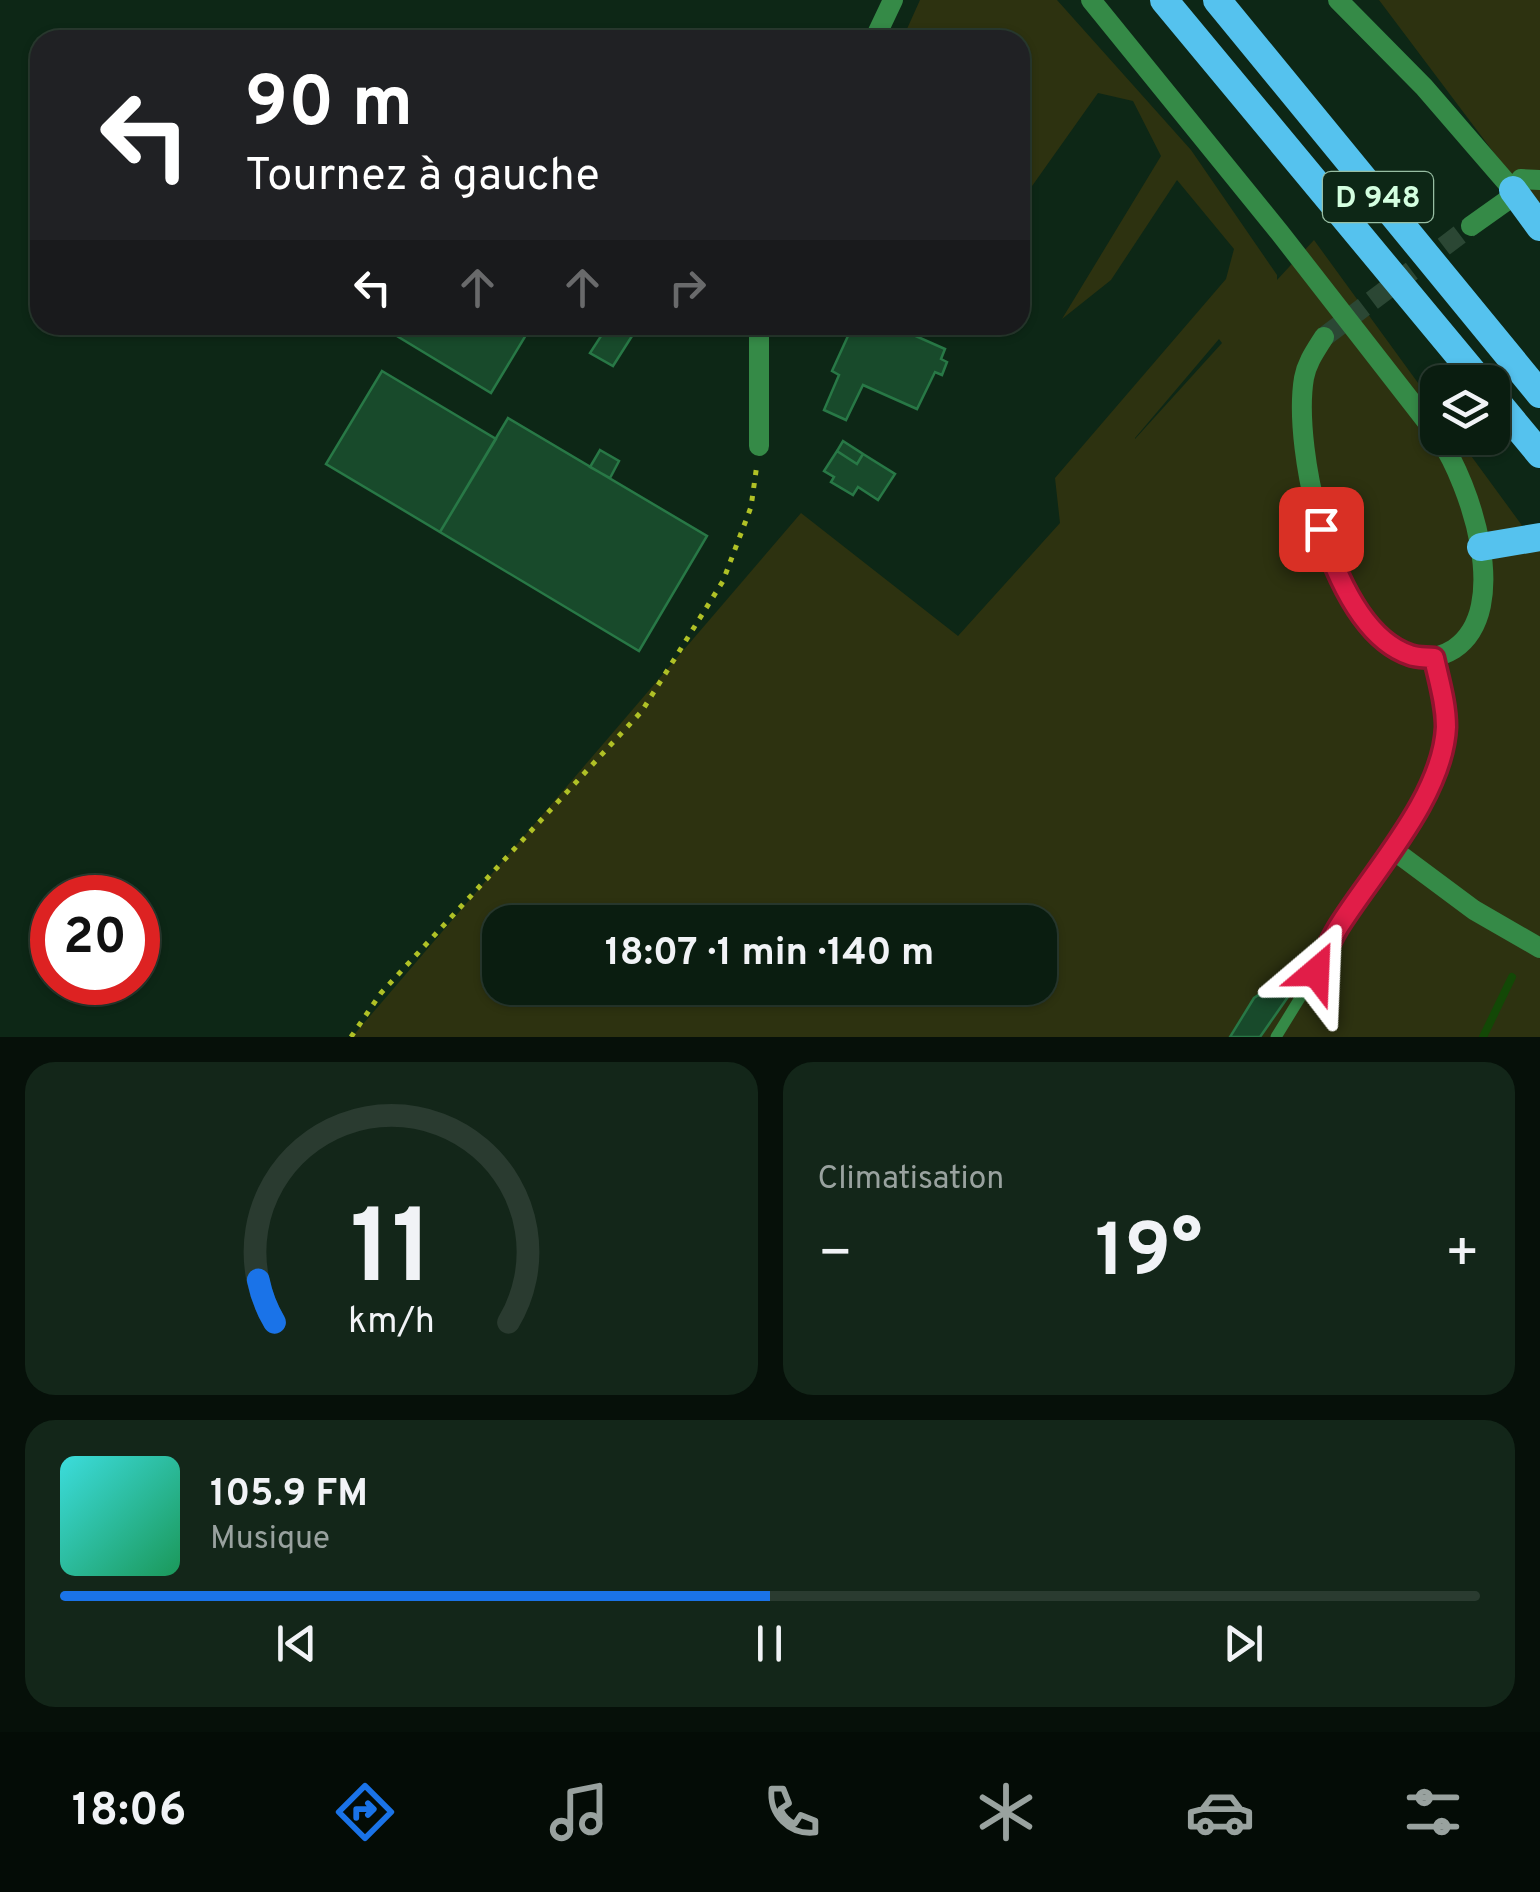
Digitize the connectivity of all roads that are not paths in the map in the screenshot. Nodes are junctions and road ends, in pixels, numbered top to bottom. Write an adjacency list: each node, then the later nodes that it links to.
1 (893, 0): 6 (street)
2 (1091, 0): 15 (street)
3 (1164, 0): 13 (highway, D 948)
4 (1217, 0): 14 (highway, D 948)
5 (1338, 0): 8 (street)
6 (879, 30)
7 (1540, 180): 8 (street)
8 (1514, 190): 9 (street); 10 (highway)
9 (1471, 226)
10 (1540, 227)
11 (759, 335): 17 (street)
12 (1324, 337): 22 (street)
13 (1467, 365)
14 (1540, 394)
15 (1420, 414)
16 (1510, 418): 18 (highway)
17 (759, 446)
18 (1540, 454)
19 (1447, 455): 21 (street)
20 (1540, 536): 21 (highway)
21 (1481, 547): 22 (street)
22 (1434, 658): 23 (street)
23 (1392, 849): 24 (street); 25 (lane)
24 (1540, 948)
25 (1276, 1037)

